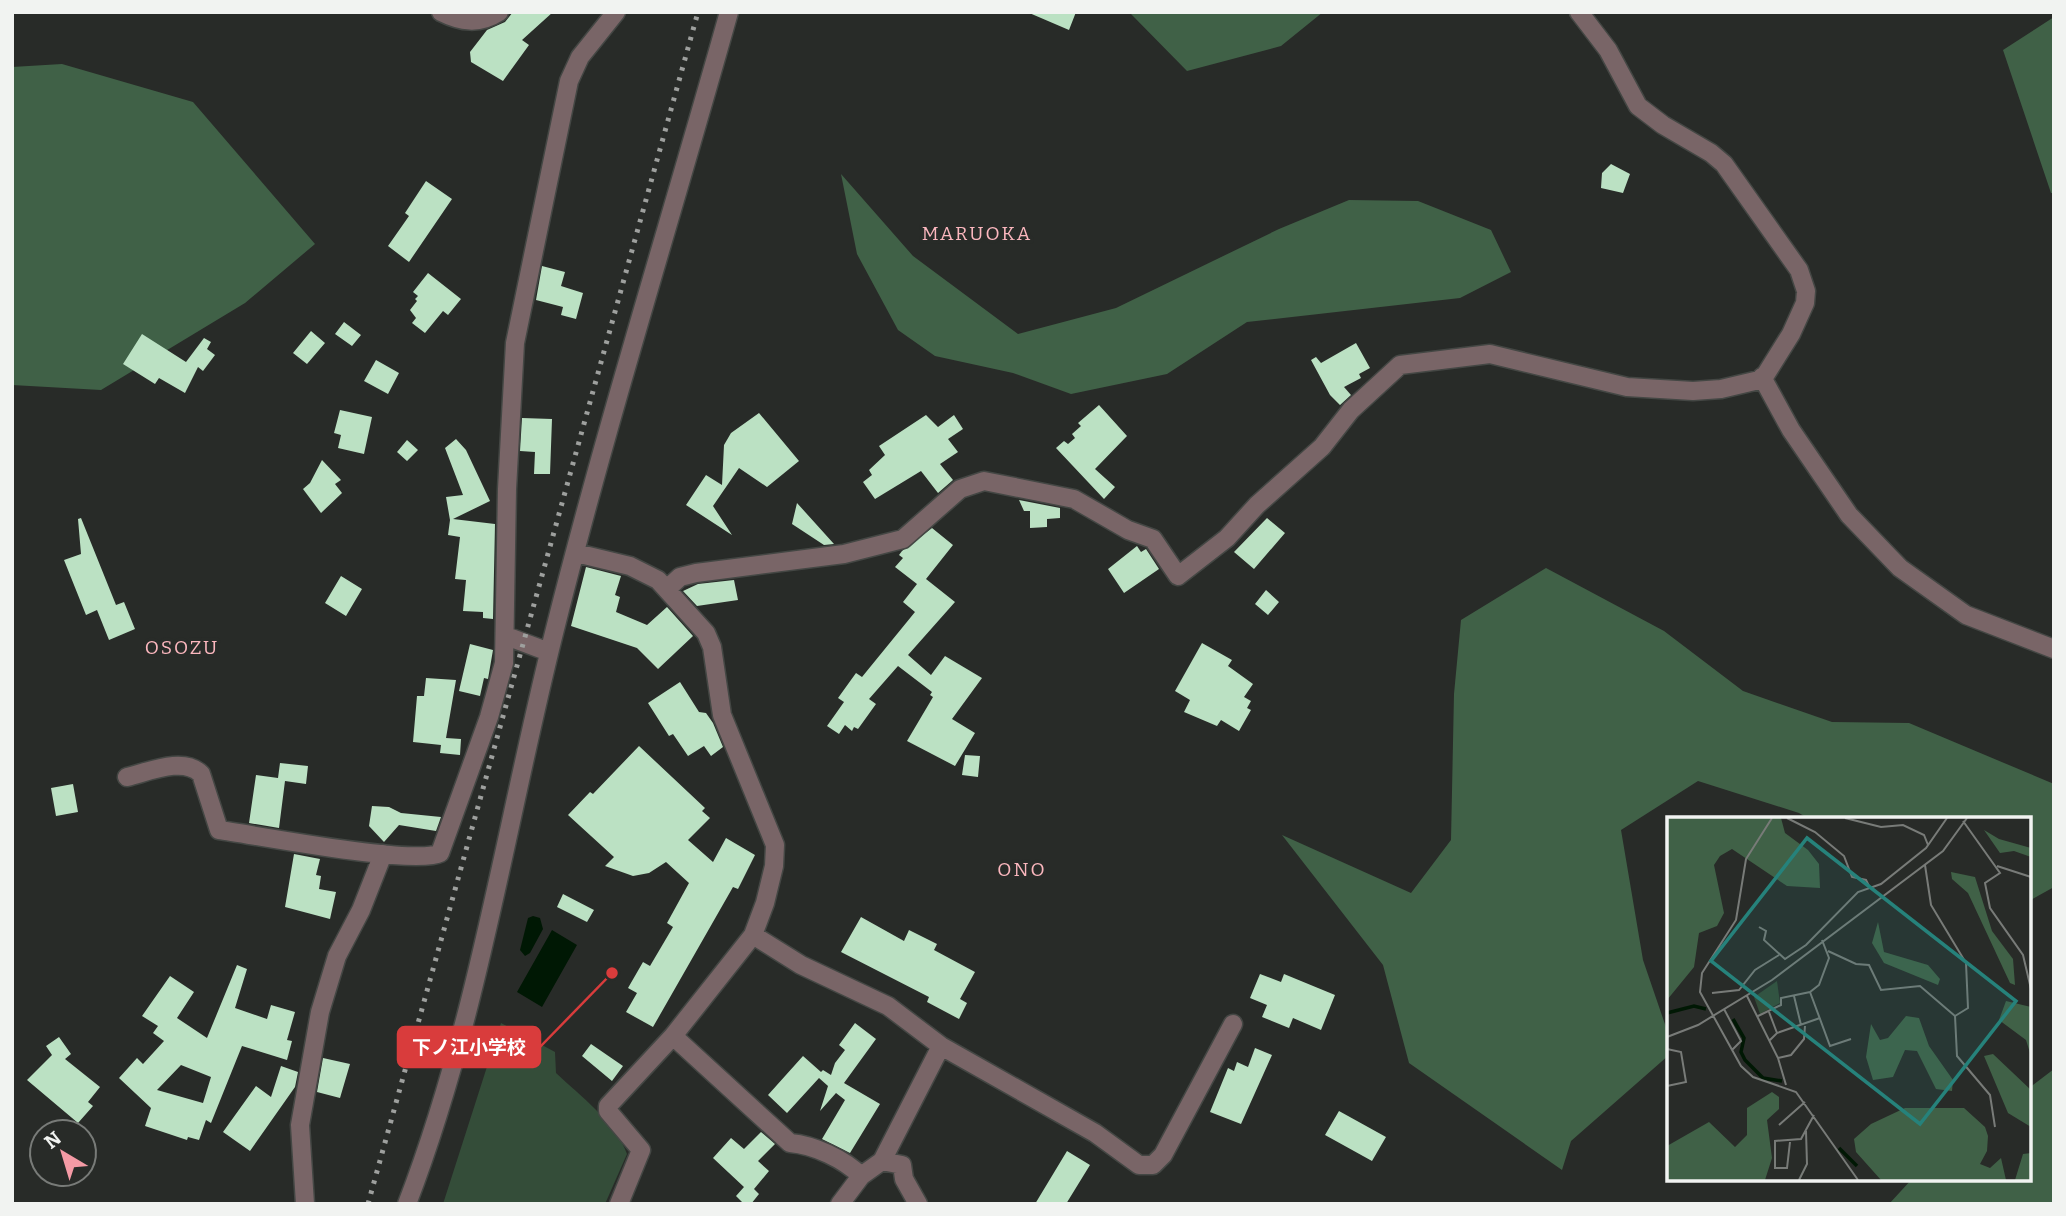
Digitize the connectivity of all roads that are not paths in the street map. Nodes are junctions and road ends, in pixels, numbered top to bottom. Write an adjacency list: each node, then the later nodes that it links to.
1 (441, 12): 2 (street)
2 (499, 12)
3 (616, 12): 9 (street)
4 (729, 12): 7 (street)
5 (1579, 12): 6 (street)
6 (1762, 377): 8 (street); 10 (street)
7 (576, 553): 8 (street); 11 (street)
8 (668, 588): 14 (street)
9 (506, 636): 11 (street); 13 (street)
10 (2054, 649)
11 (549, 652): 21 (street)
12 (127, 776): 13 (street)
13 (383, 854): 20 (street)
14 (753, 935): 16 (street); 17 (street)
15 (1233, 1024): 17 (street)
16 (673, 1036): 19 (street); 22 (street)
17 (940, 1046): 18 (street)
18 (881, 1161): 19 (street); 24 (street)
19 (861, 1176): 23 (street)
20 (304, 1204)
21 (407, 1204)
22 (619, 1204)
23 (840, 1204)
24 (918, 1204)

